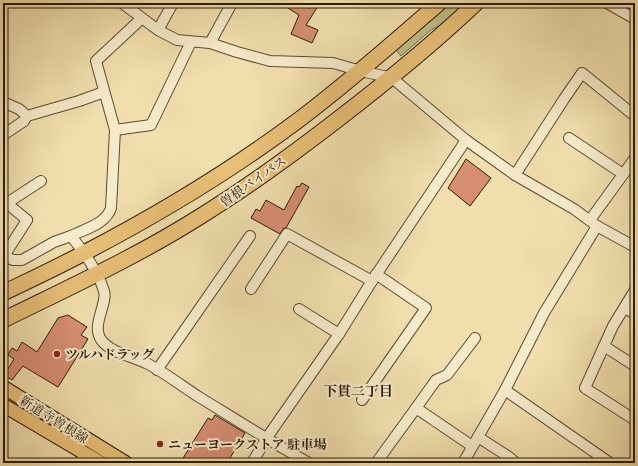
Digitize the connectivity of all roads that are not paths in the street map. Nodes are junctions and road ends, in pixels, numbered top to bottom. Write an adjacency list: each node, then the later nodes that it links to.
1 (122, 3): 7 (street)
2 (172, 3): 9 (street)
3 (232, 3): 11 (street)
4 (439, 3): 12 (highway, 曽根バイパス)
5 (476, 3): 13 (highway, 曽根バイパス)
6 (607, 3): 8 (street)
7 (141, 19): 9 (street); 14 (street)
8 (635, 19)
9 (158, 30): 10 (street)
10 (191, 42): 11 (street); 18 (street)
11 (210, 43): 12 (street)
12 (361, 71): 13 (street); 31 (highway, 曽根バイパス)
13 (392, 78): 21 (street); 33 (highway, 曽根バイパス)
14 (104, 92): 16 (street); 18 (street)
15 (3, 102): 16 (street)
16 (27, 116): 19 (street)
17 (635, 116): 24 (street)
18 (115, 130): 28 (street)
19 (3, 135)
20 (568, 138): 23 (street)
21 (466, 140): 24 (street); 34 (street)
22 (635, 158): 23 (street)
23 (623, 174): 27 (street)
24 (515, 175): 27 (street)
25 (41, 181): 26 (street)
26 (5, 202): 32 (street)
27 (594, 223): 30 (street); 48 (street)
28 (72, 236): 31 (street); 32 (street)
29 (250, 236): 46 (street)
30 (635, 247)
31 (84, 253): 33 (street); 37 (highway, 曽根バイパス)
32 (3, 256)
33 (97, 274): 41 (highway, 曽根バイパス); 46 (street)
34 (374, 278): 35 (street); 42 (street); 49 (street)
35 (251, 289)
36 (635, 290): 38 (street)
37 (3, 293)
38 (625, 308): 40 (street); 44 (street)
39 (299, 310): 42 (street)
40 (635, 314)
41 (3, 320)
42 (339, 334): 54 (street)
43 (475, 338): 51 (street)
44 (604, 346): 45 (street); 52 (street)
45 (635, 366)
46 (156, 370): 54 (street)
47 (3, 387): 58 (main road, 新道寺曽根線)
48 (505, 390): 53 (street); 64 (street)
49 (362, 400)
50 (3, 405): 56 (main road, 新道寺曽根線)
51 (416, 408): 55 (street); 61 (street)
52 (635, 420)
53 (478, 437): 55 (street); 63 (street)
54 (266, 439): 59 (street); 60 (street)
55 (472, 446): 62 (street)
56 (83, 458): 57 (main road, 新道寺曽根線)
57 (101, 463)
58 (126, 463)
59 (252, 463)
60 (309, 463)
61 (376, 463)
62 (463, 463)
63 (516, 463)
64 (610, 463)

